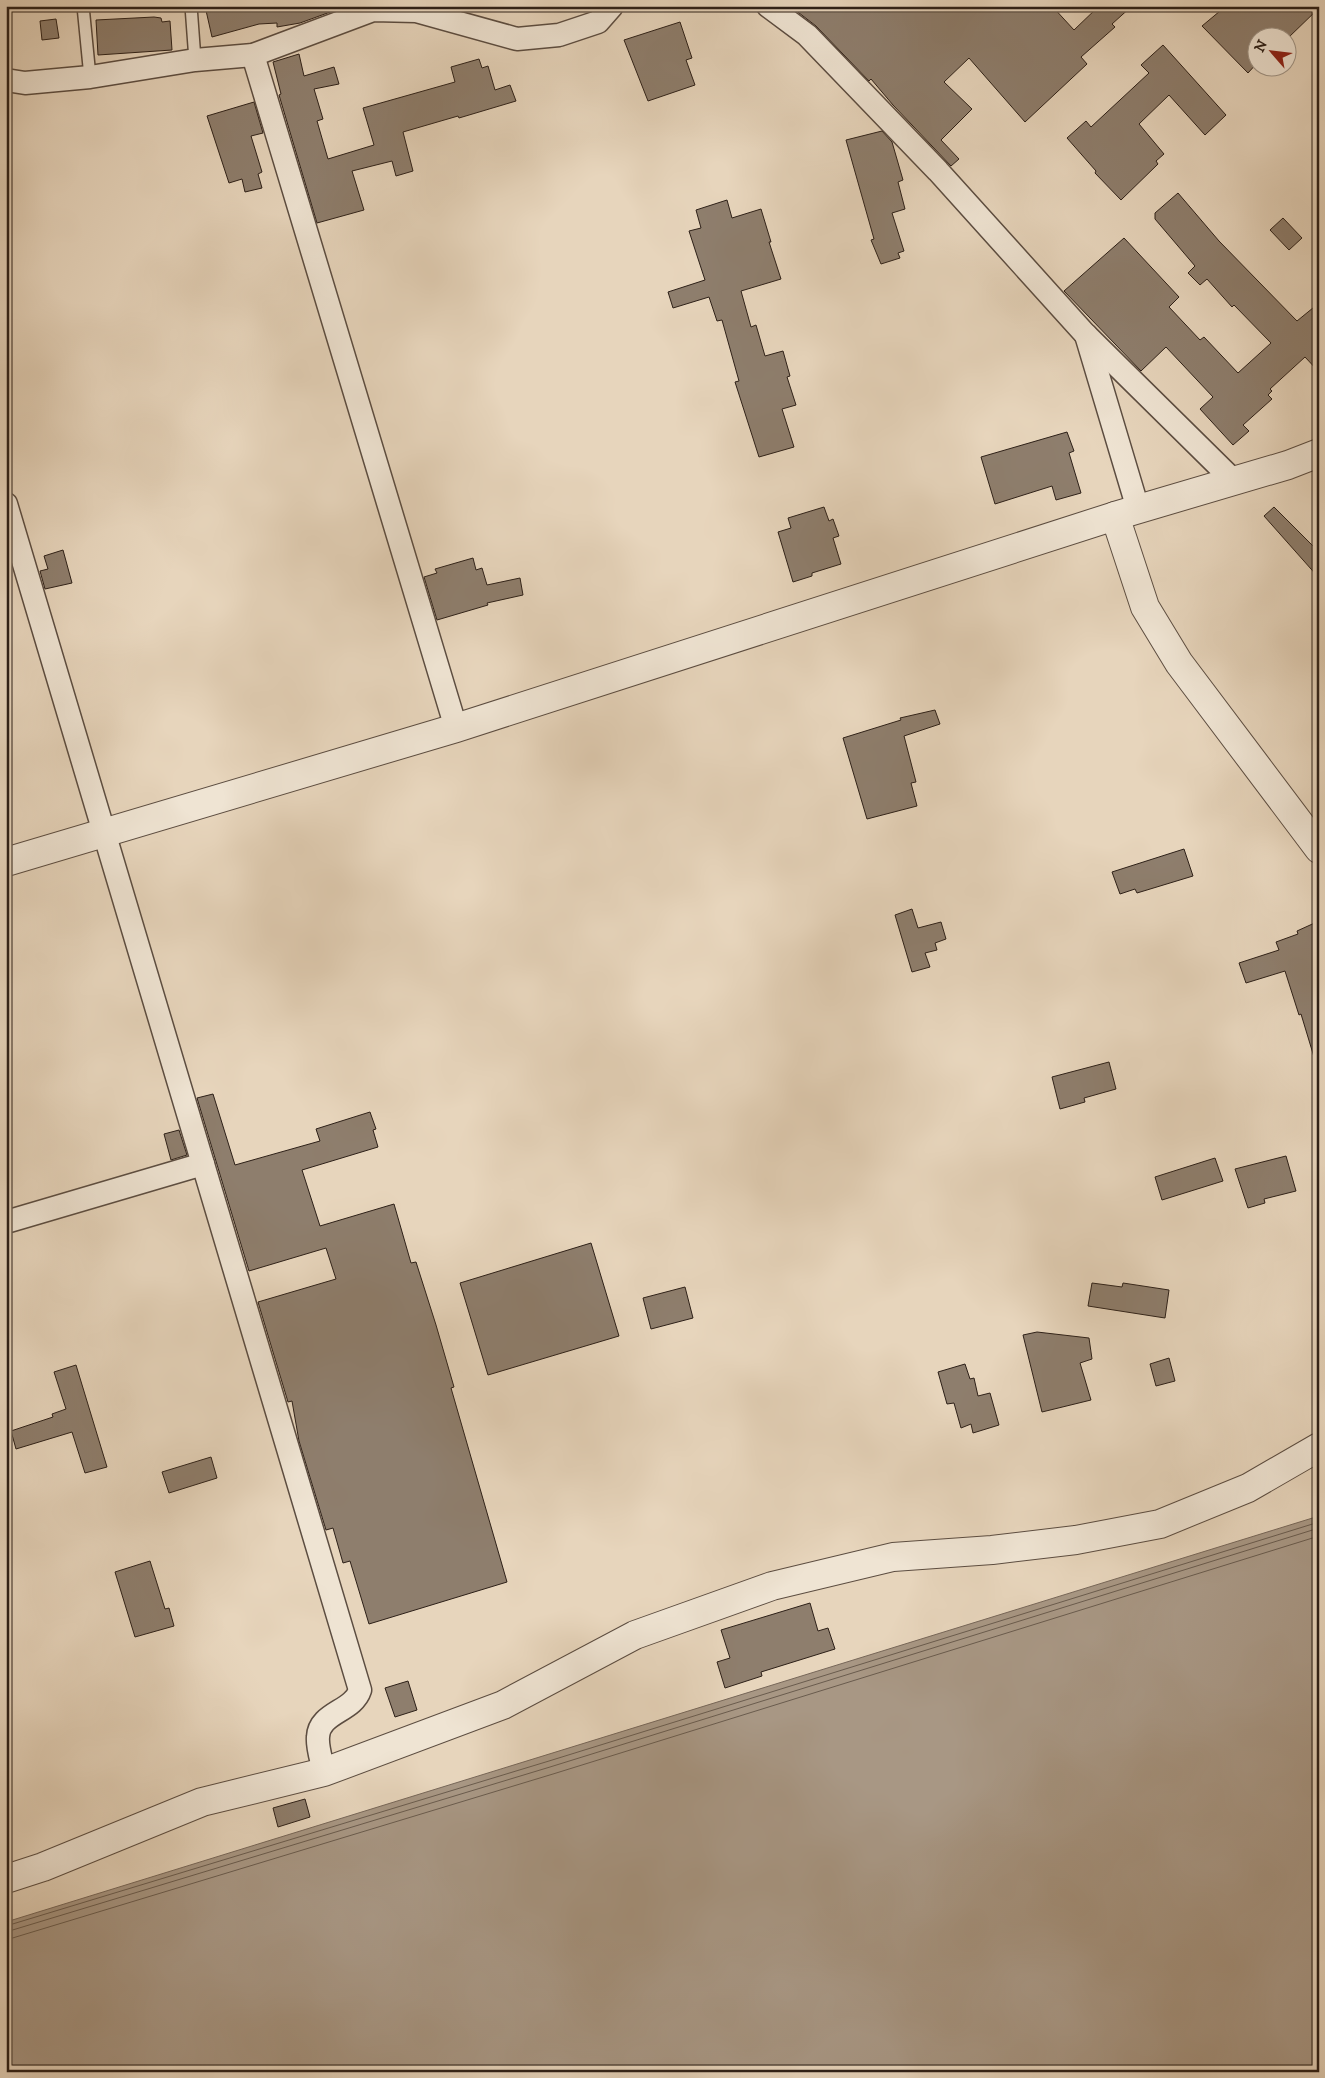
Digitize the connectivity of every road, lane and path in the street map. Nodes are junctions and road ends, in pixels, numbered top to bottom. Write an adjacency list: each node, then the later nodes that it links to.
1 (83, 6): 8 (lane)
2 (191, 6): 7 (lane)
3 (612, 6): 5 (street)
4 (768, 6): 10 (street)
5 (373, 8): 6 (street)
6 (254, 55): 7 (street); 15 (street)
7 (195, 60): 8 (street)
8 (90, 77): 9 (street)
9 (6, 80)
10 (1085, 334): 12 (street); 14 (street)
11 (1319, 453): 12 (street)
12 (1234, 481): 14 (street)
13 (6, 504): 16 (street)
14 (1126, 513): 15 (street); 17 (street)
15 (456, 728): 16 (street)
16 (104, 833): 18 (street); 19 (street)
17 (1319, 849)
18 (6, 862)
19 (203, 1164): 20 (street); 22 (street)
20 (6, 1222)
21 (1319, 1447): 22 (street)
22 (324, 1772): 23 (street)
23 (6, 1879)

